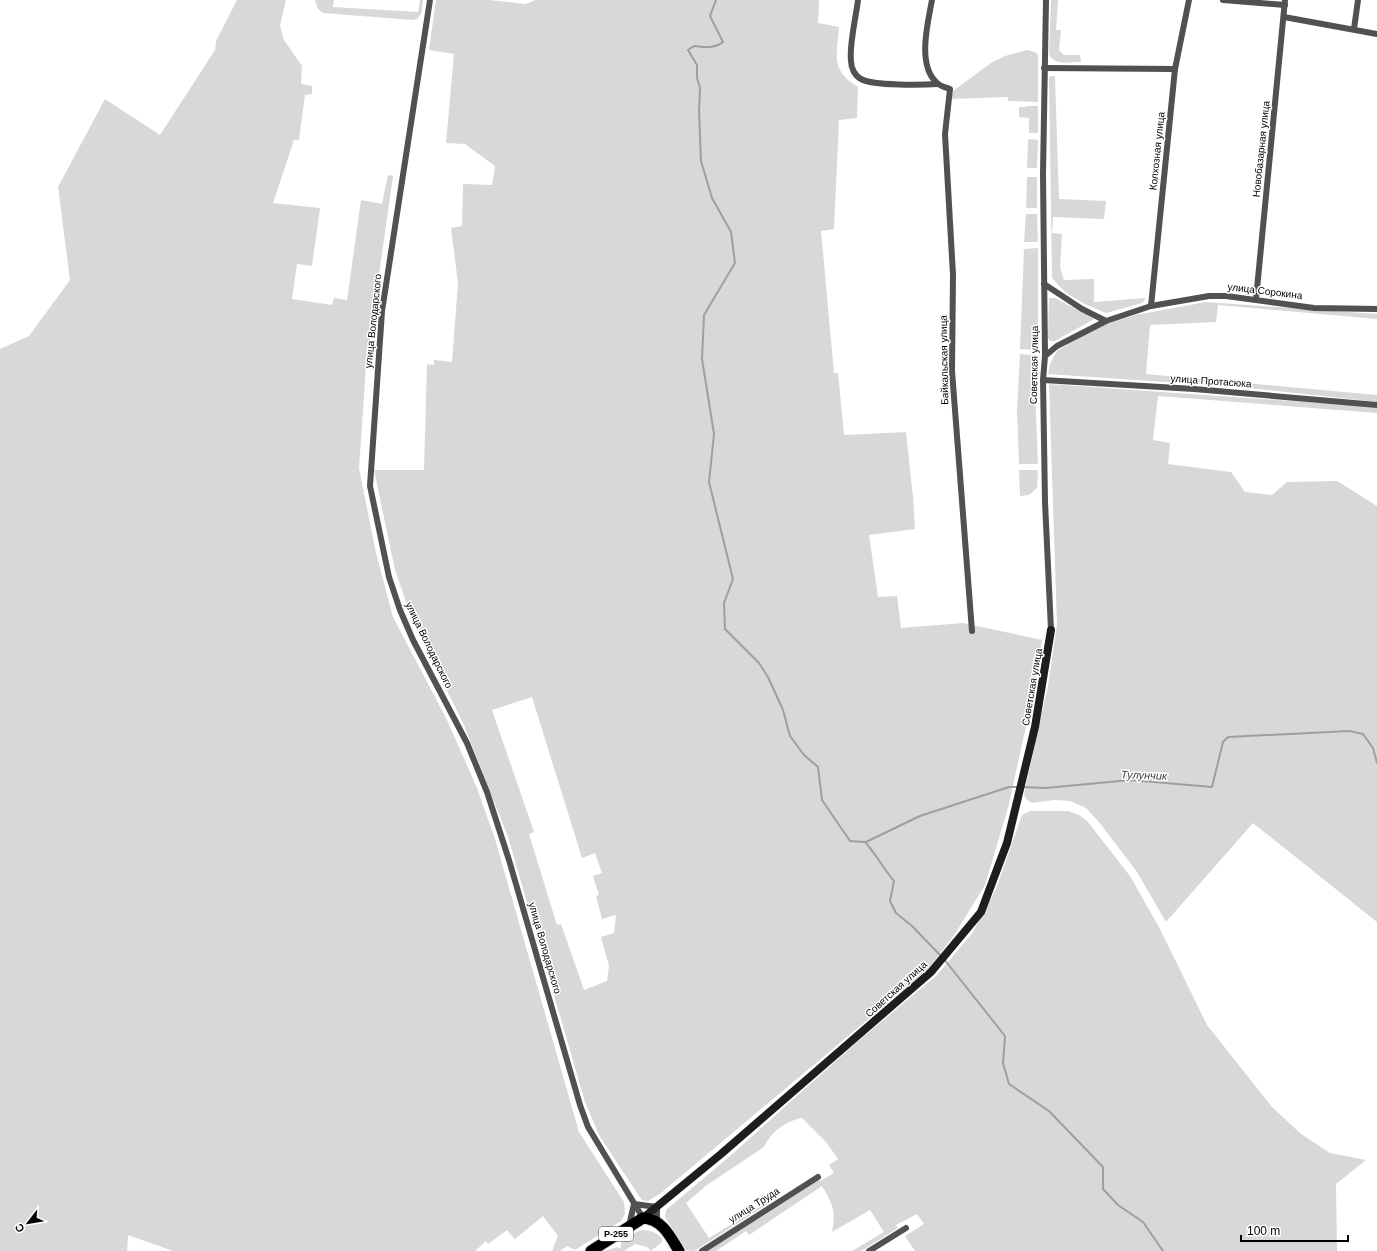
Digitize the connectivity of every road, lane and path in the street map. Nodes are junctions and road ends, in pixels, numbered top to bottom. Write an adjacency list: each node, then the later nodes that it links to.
1 (430, 0): 26 (street, улица Володарского)
2 (858, 0): 14 (street)
3 (932, 0): 14 (street)
4 (1046, 0): 12 (street, Советская улица)
5 (1189, 0): 13 (street, Колхозная улица)
6 (1223, 0): 8 (street)
7 (1358, 0): 10 (street)
8 (1285, 2): 9 (street, Новобазарная улица)
9 (1284, 17): 10 (street); 16 (street, Новобазарная улица)
10 (1354, 29): 11 (street)
11 (1377, 34)
12 (1044, 68): 13 (street); 15 (street, Советская улица)
13 (1175, 69): 17 (street, Колхозная улица)
14 (938, 84): 24 (street, Байкальская улица)
15 (1044, 284): 19 (street); 20 (street, Советская улица)
16 (1256, 300): 17 (street, улица Сорокина); 18 (street, улица Сорокина)
17 (1151, 306): 19 (street, улица Сорокина)
18 (1377, 309)
19 (1106, 321): 20 (street, улица Сорокина)
20 (1045, 356): 21 (street, Советская улица)
21 (1043, 380): 22 (street, улица Протасюка); 23 (street, Советская улица)
22 (1377, 405)
23 (1052, 630): 27 (street, Советская улица)
24 (972, 631)
25 (818, 1177): 34 (street, улица Труда)
26 (634, 1204): 27 (street); 28 (street, улица Володарского); 30 (street)
27 (657, 1207): 28 (street, Советская улица); 29 (street)
28 (643, 1218): 29 (highway, Р-255); 30 (highway, Р-255)
29 (657, 1222): 33 (highway)
30 (629, 1226): 32 (highway, Р-255)
31 (906, 1228): 35 (street)
32 (591, 1251)
33 (680, 1251)
34 (702, 1251)
35 (869, 1251)

